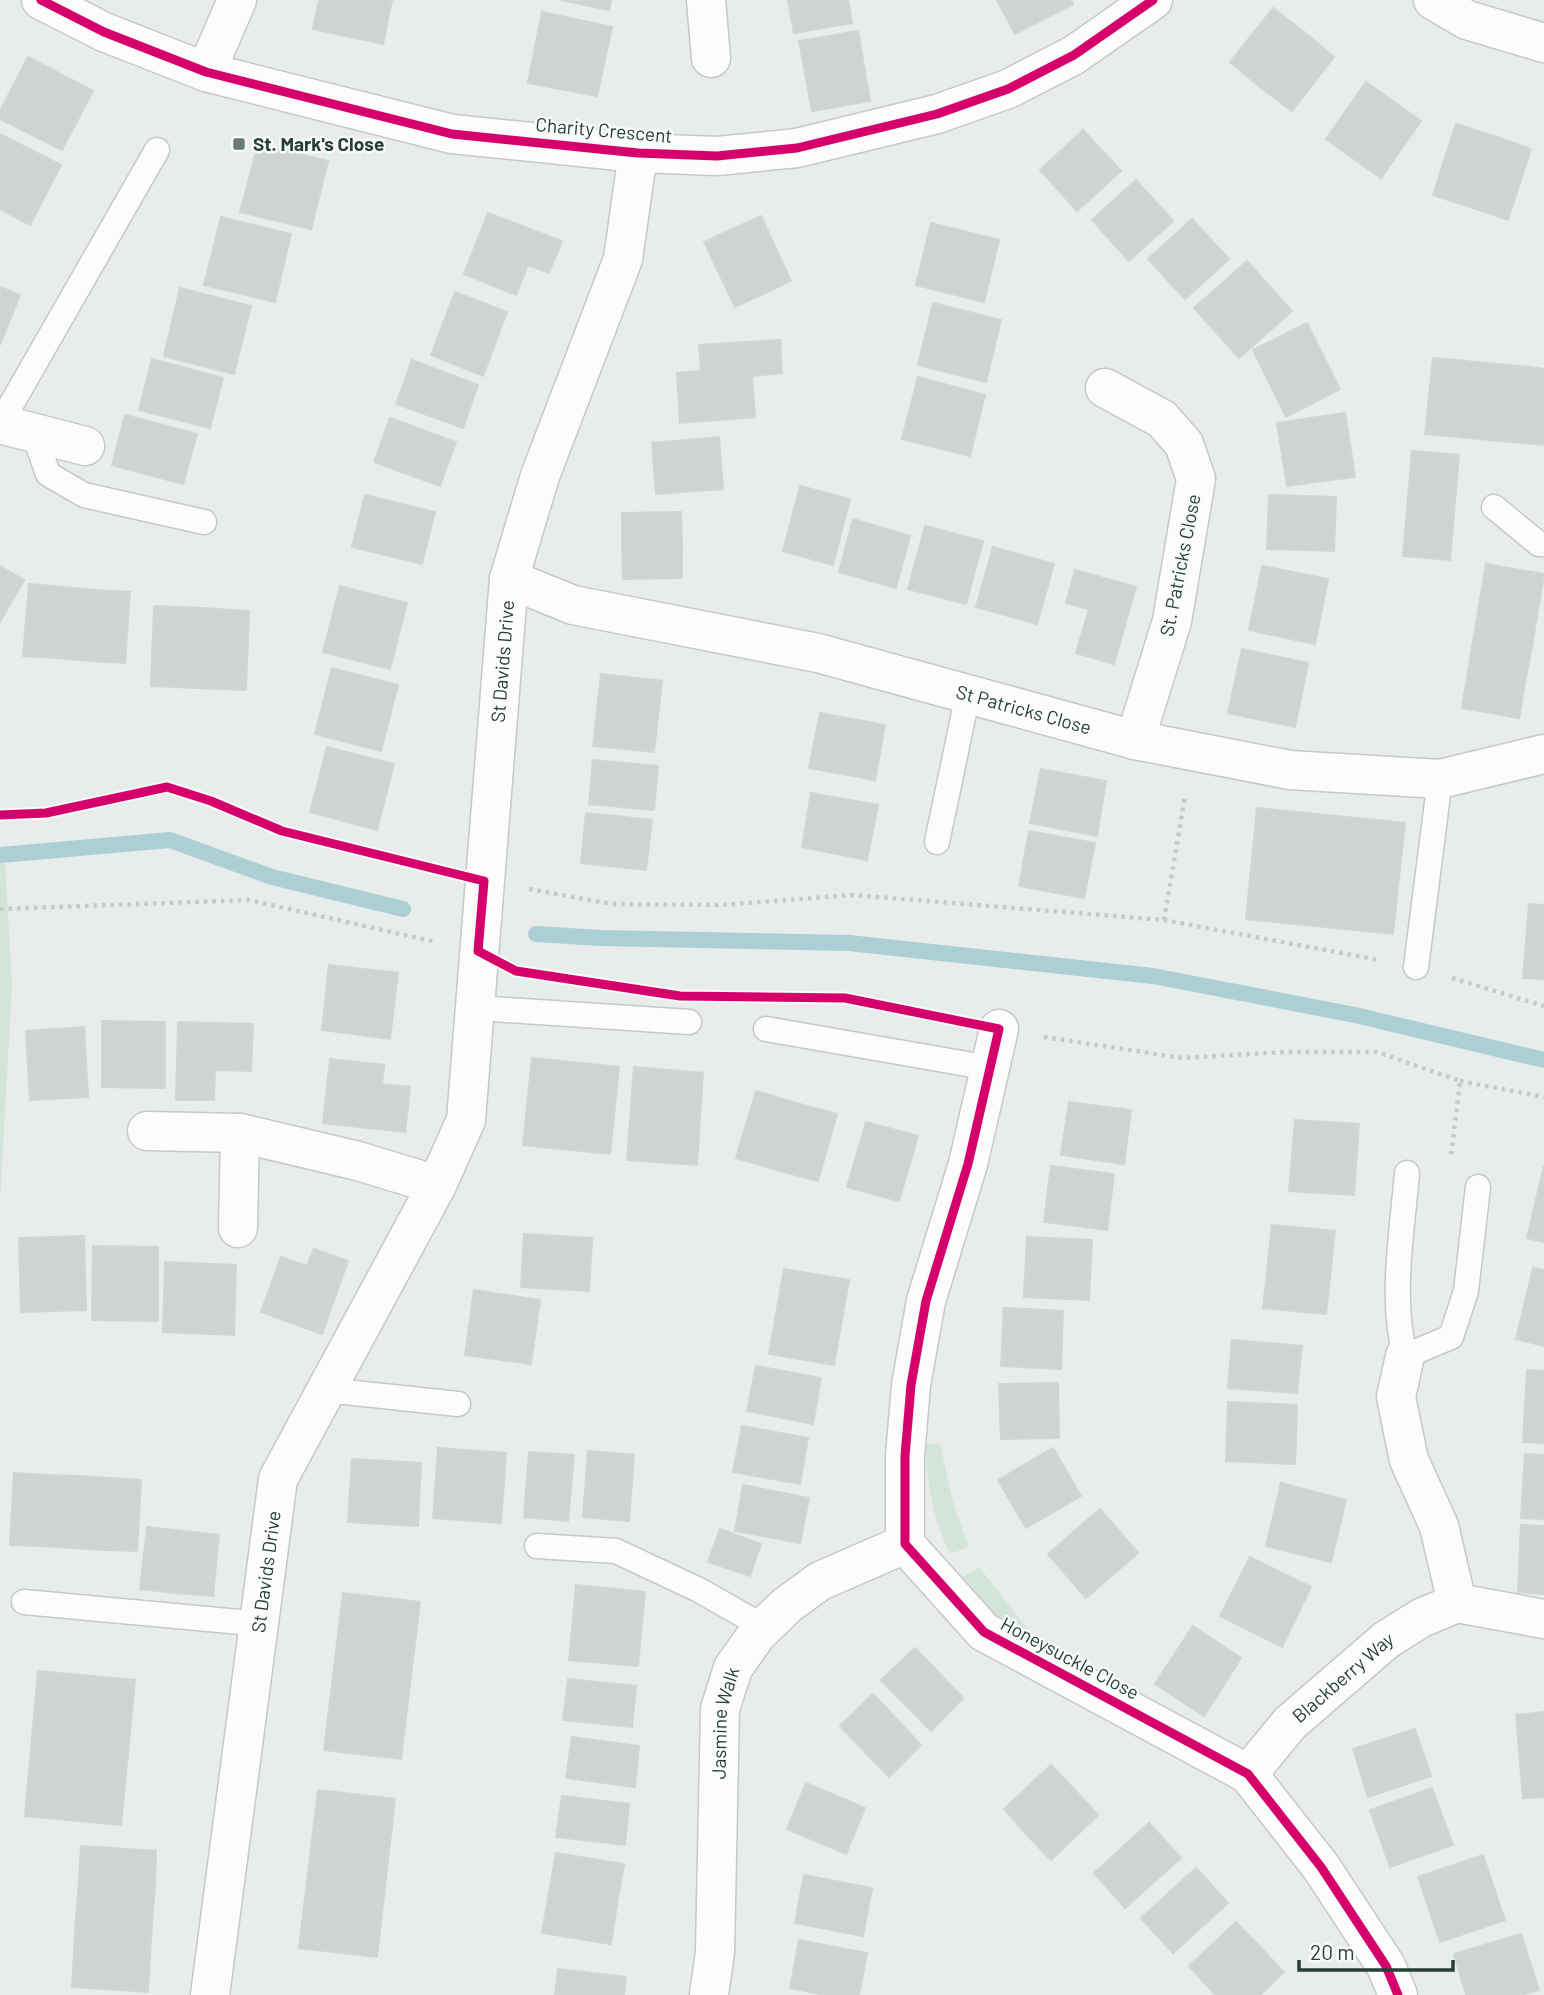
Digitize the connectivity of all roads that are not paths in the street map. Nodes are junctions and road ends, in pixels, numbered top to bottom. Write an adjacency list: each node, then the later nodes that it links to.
1 (41, 0): 8 (street, Charity Crescent)
2 (237, 0): 8 (street)
3 (706, 0): 7 (street)
4 (1153, 0): 10 (street, Charity Crescent)
5 (1433, 0): 6 (street)
6 (1544, 43)
7 (711, 58)
8 (206, 72): 10 (street, Charity Crescent)
9 (157, 150): 12 (lane)
10 (638, 153): 17 (street, St Davids Drive)
11 (1105, 388): 19 (street, St. Patricks Close)
12 (11, 428): 13 (street); 15 (lane)
13 (85, 446)
14 (1494, 507): 16 (lane)
15 (204, 522)
16 (1544, 544)
17 (509, 579): 18 (street, St Patricks Close); 24 (street, St Davids Drive)
18 (968, 694): 19 (street, St Patricks Close); 22 (lane)
19 (1135, 740): 21 (street, St Patricks Close)
20 (1544, 754): 21 (street, St Patricks Close)
21 (1440, 779): 23 (lane)
22 (937, 842)
23 (1416, 967)
24 (477, 1008): 25 (lane); 32 (street, St Davids Drive)
25 (689, 1022)
26 (766, 1029): 28 (lane)
27 (999, 1030): 28 (street)
28 (990, 1068): 38 (street)
29 (148, 1131): 30 (street)
30 (240, 1133): 32 (street); 34 (street)
31 (1407, 1173): 35 (lane)
32 (437, 1185): 36 (street, St Davids Drive)
33 (1478, 1187): 35 (lane)
34 (238, 1228)
35 (1405, 1356): 41 (street)
36 (326, 1390): 37 (lane); 43 (street, St Davids Drive)
37 (458, 1404)
38 (905, 1544): 44 (street, Jasmine Walk); 45 (street, Honeysuckle Close)
39 (537, 1546): 44 (lane)
40 (24, 1602): 43 (lane)
41 (1457, 1603): 42 (street); 45 (street, Blackberry Way)
42 (1544, 1619)
43 (261, 1624): 46 (street, St Davids Drive)
44 (764, 1627): 47 (street, Jasmine Walk)
45 (1248, 1774): 48 (street, Honeysuckle Close)
46 (210, 1995)
47 (709, 1995)
48 (1398, 1995)

